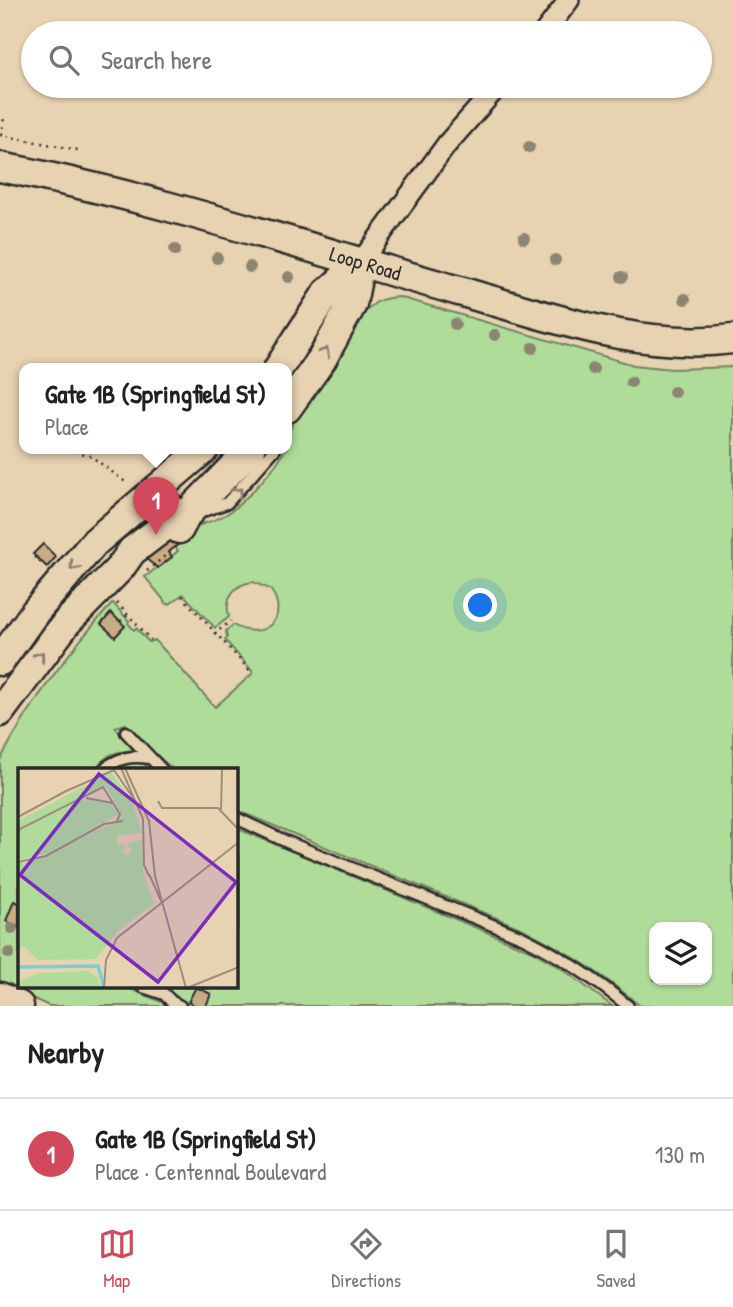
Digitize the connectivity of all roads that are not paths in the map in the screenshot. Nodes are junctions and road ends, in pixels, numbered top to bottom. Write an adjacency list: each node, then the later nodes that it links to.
1 (569, 0): 2 (street)
2 (553, 21)
3 (487, 98): 5 (street)
4 (0, 167): 5 (street, Loop Road)
5 (360, 263): 6 (street, Loop Road); 7 (street); 8 (street, one-way to 5)
6 (733, 339)
7 (282, 363)
8 (292, 401)
9 (198, 454): 12 (street)
10 (246, 454): 13 (street)
11 (270, 454): 13 (lane, one-way to 11)
12 (162, 486): 13 (lane); 14 (street)
13 (187, 514): 14 (street)
14 (107, 555): 15 (street, one-way to 15); 16 (street, one-way to 14)
15 (0, 660)
16 (3, 710)
17 (126, 732): 18 (lane)
18 (149, 758): 19 (lane); 20 (lane)
19 (106, 768)
20 (160, 768)
21 (238, 819): 26 (lane)
22 (161, 991): 25 (lane)
23 (0, 997): 24 (street)
24 (19, 1006)
25 (180, 1006)
26 (628, 1006)

